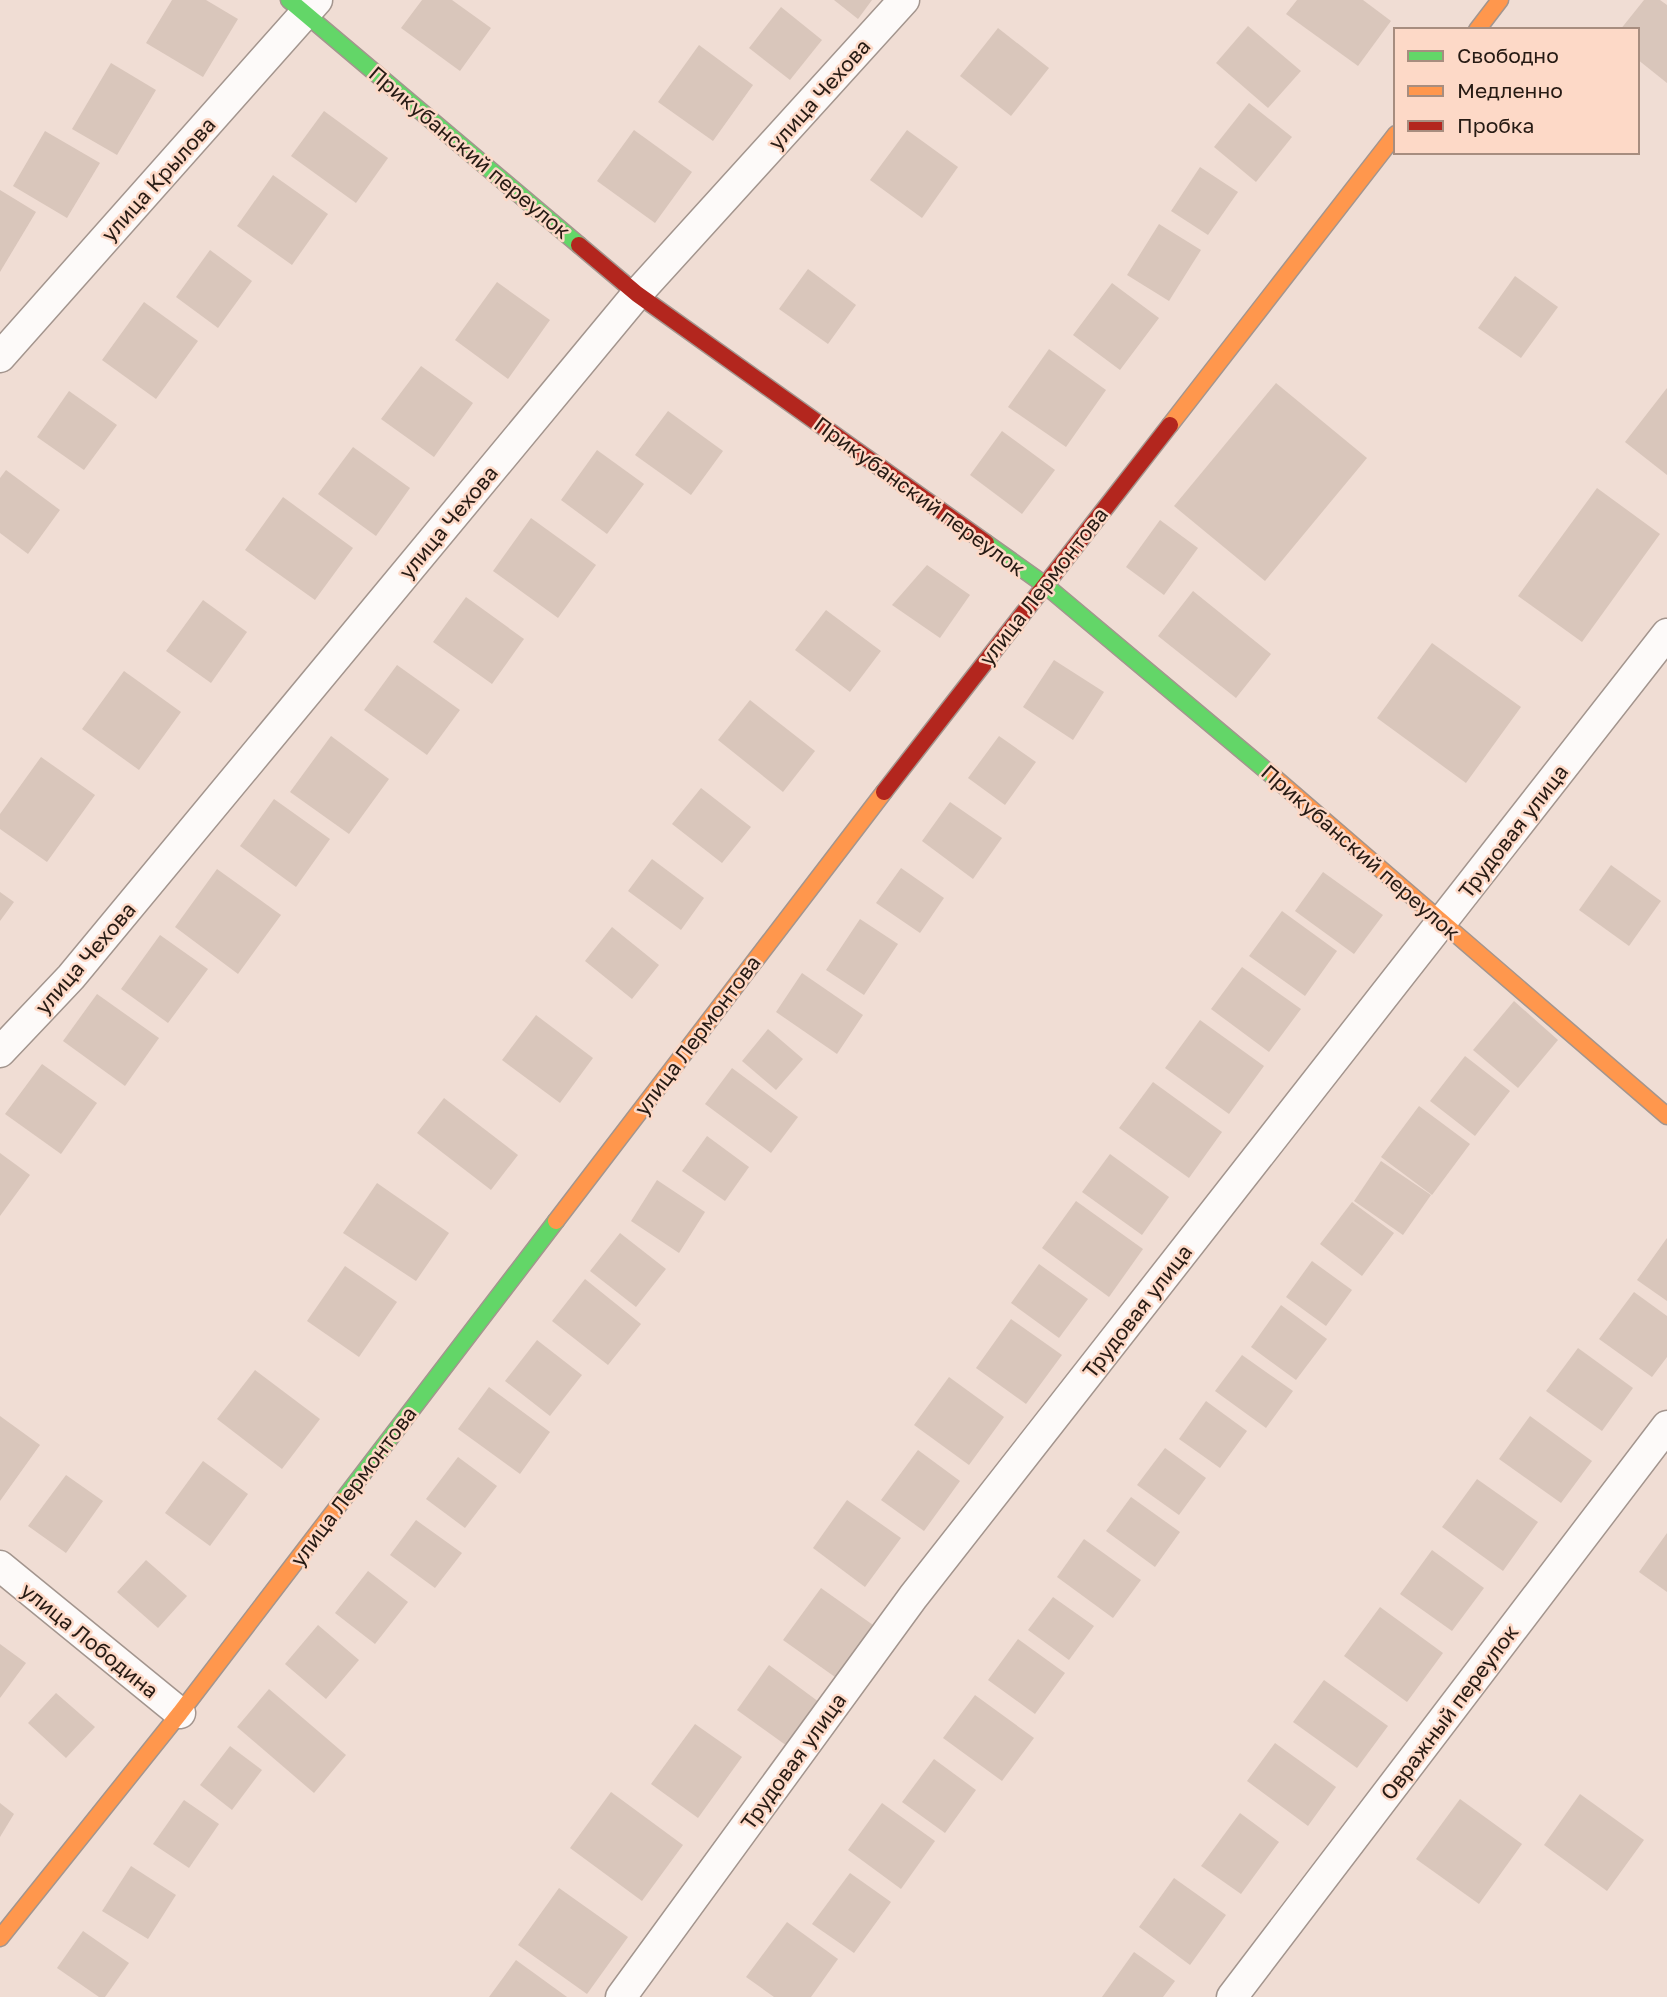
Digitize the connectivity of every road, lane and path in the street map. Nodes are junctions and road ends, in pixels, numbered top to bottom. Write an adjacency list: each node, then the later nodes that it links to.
1 (904, 0): 6 (street, улица Чехова)
2 (1500, 0): 4 (street)
3 (304, 4): 6 (street, Прикубанский переулок); 7 (street, улица Крылова)
4 (1479, 28)
5 (1394, 137): 8 (street, улица Лермонтова)
6 (637, 293): 8 (street, Прикубанский переулок); 11 (street, улица Чехова)
7 (0, 357)
8 (1045, 585): 10 (street, Прикубанский переулок); 15 (street, улица Лермонтова)
9 (1667, 634): 10 (street, Трудовая улица)
10 (1442, 922): 12 (street, Прикубанский переулок); 17 (street, Трудовая улица)
11 (0, 1052)
12 (1667, 1116)
13 (1667, 1426): 18 (street, Овражный переулок)
14 (0, 1566): 15 (street, улица Лободина)
15 (180, 1713): 16 (street, улица Лермонтова)
16 (0, 1938)
17 (621, 1997)
18 (1232, 1997)

